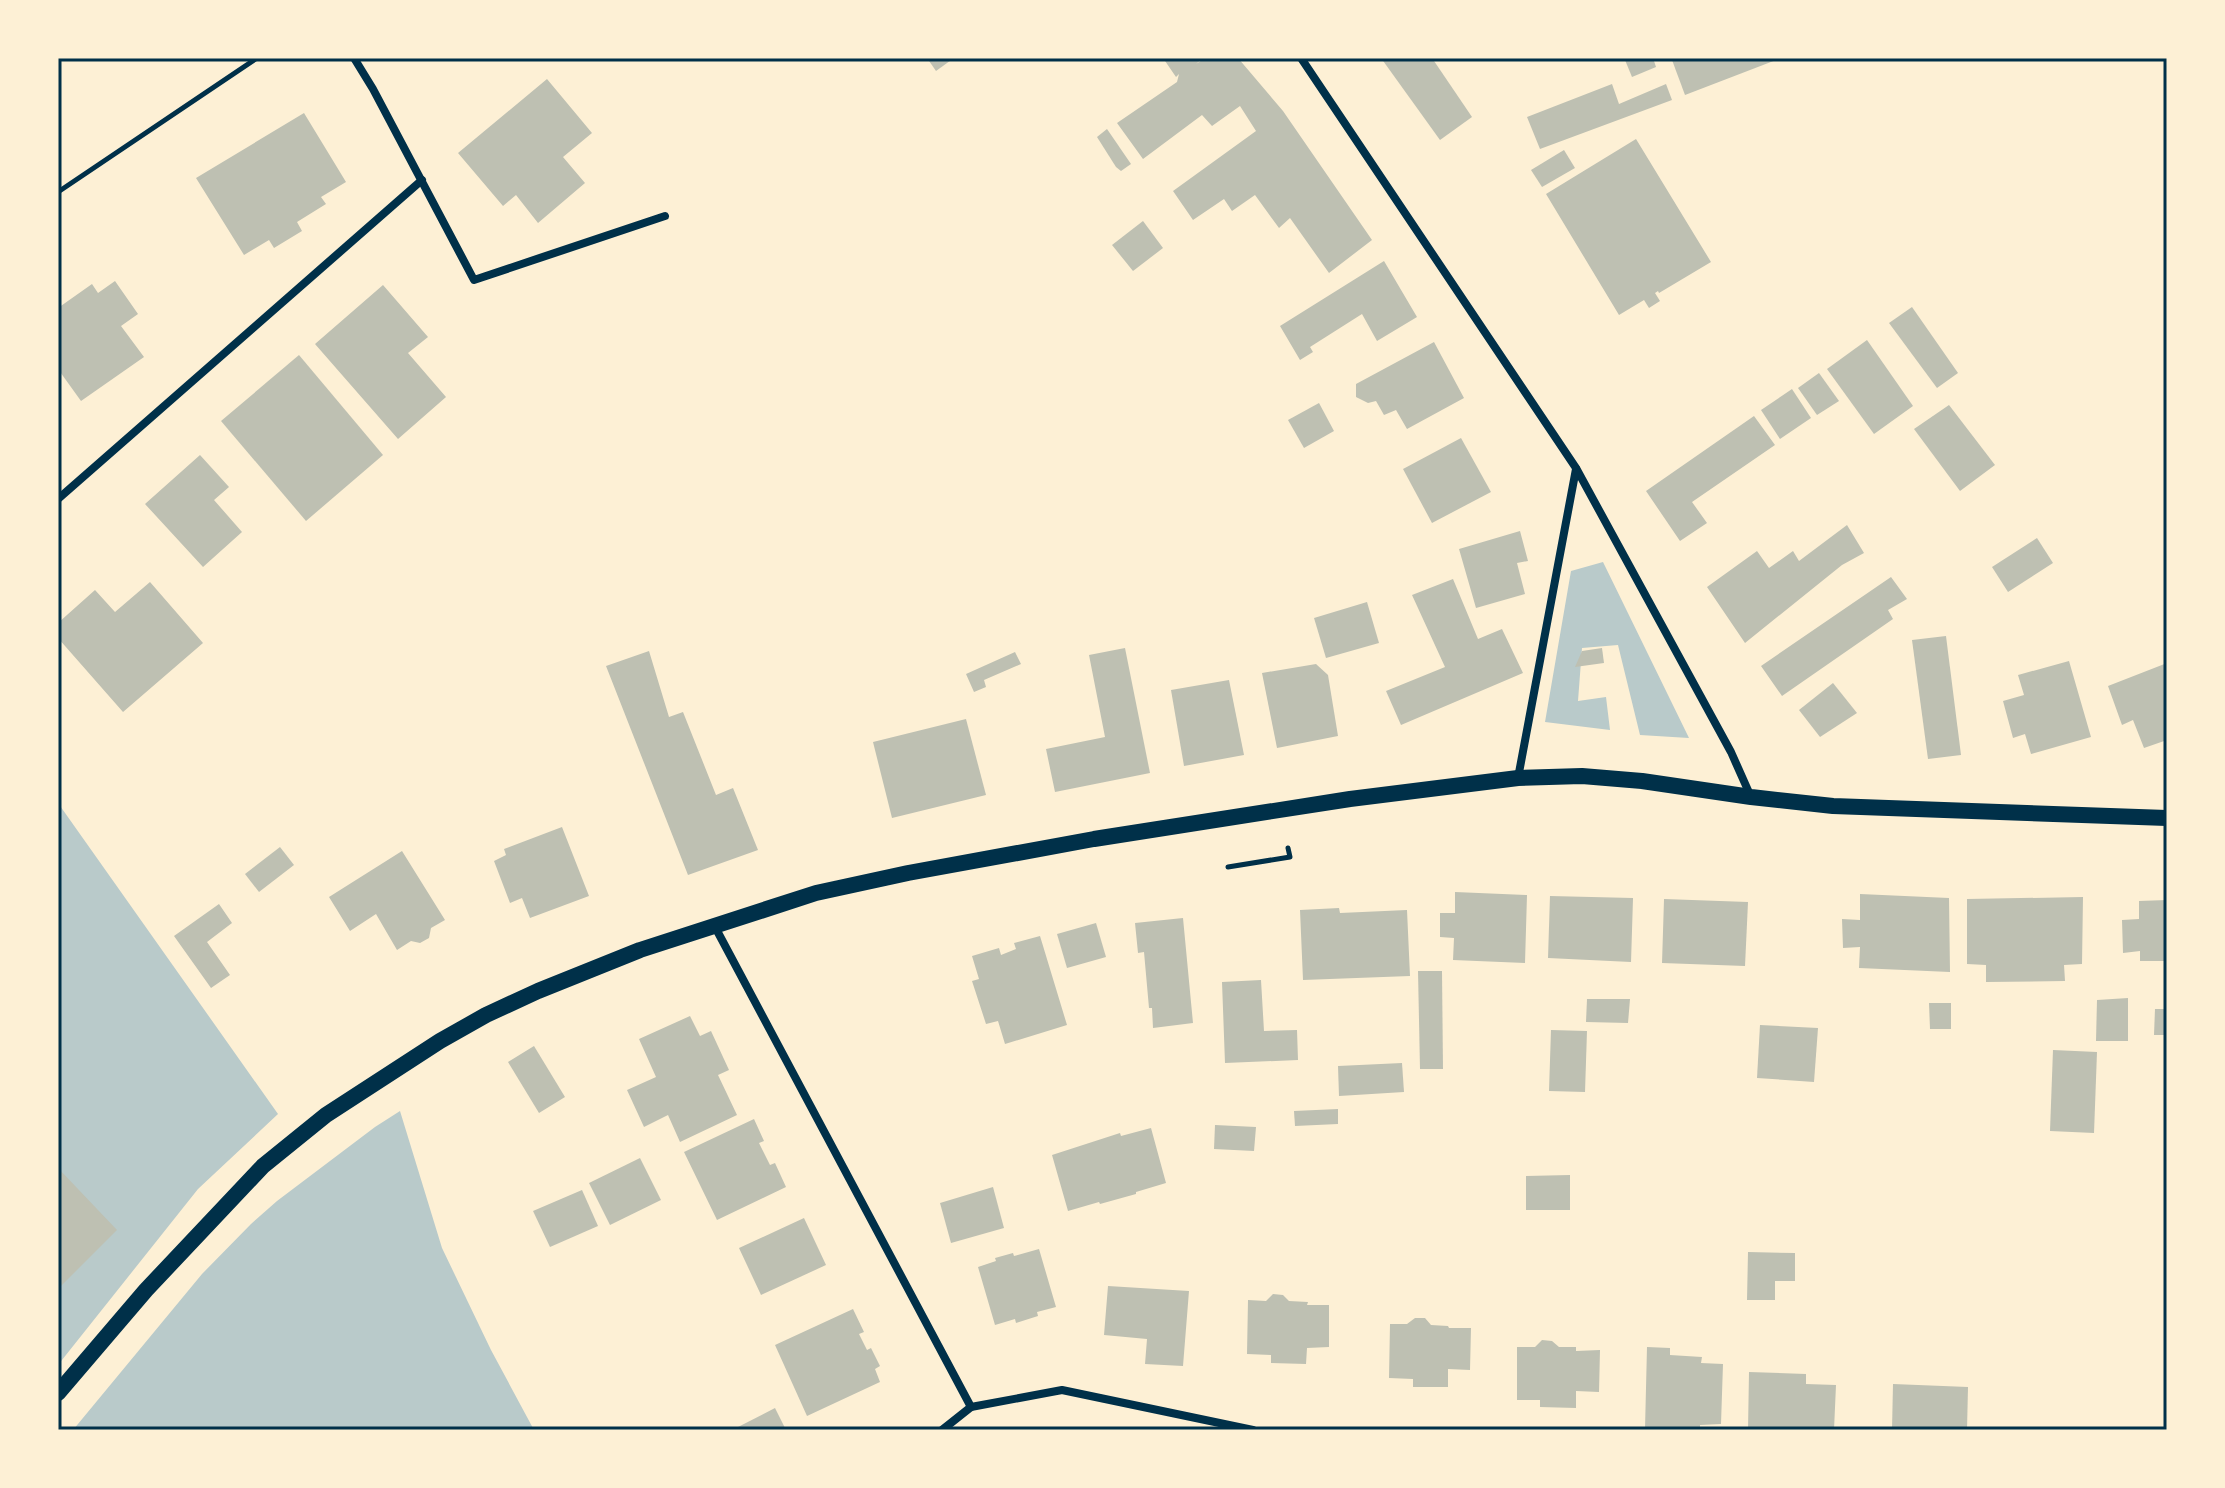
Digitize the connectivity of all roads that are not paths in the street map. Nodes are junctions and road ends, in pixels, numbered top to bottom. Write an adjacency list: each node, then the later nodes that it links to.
1 (354, 58): 3 (street)
2 (1301, 58): 5 (street)
3 (422, 180): 4 (street); 6 (street)
4 (665, 216)
5 (1576, 468): 7 (street); 8 (street)
6 (58, 499)
7 (1518, 778): 8 (main road); 10 (main road)
8 (1751, 797): 9 (main road)
9 (2167, 818)
10 (713, 925): 11 (main road); 12 (street)
11 (58, 1393)
12 (971, 1407): 13 (street); 14 (street)
13 (942, 1430)
14 (1253, 1430)

